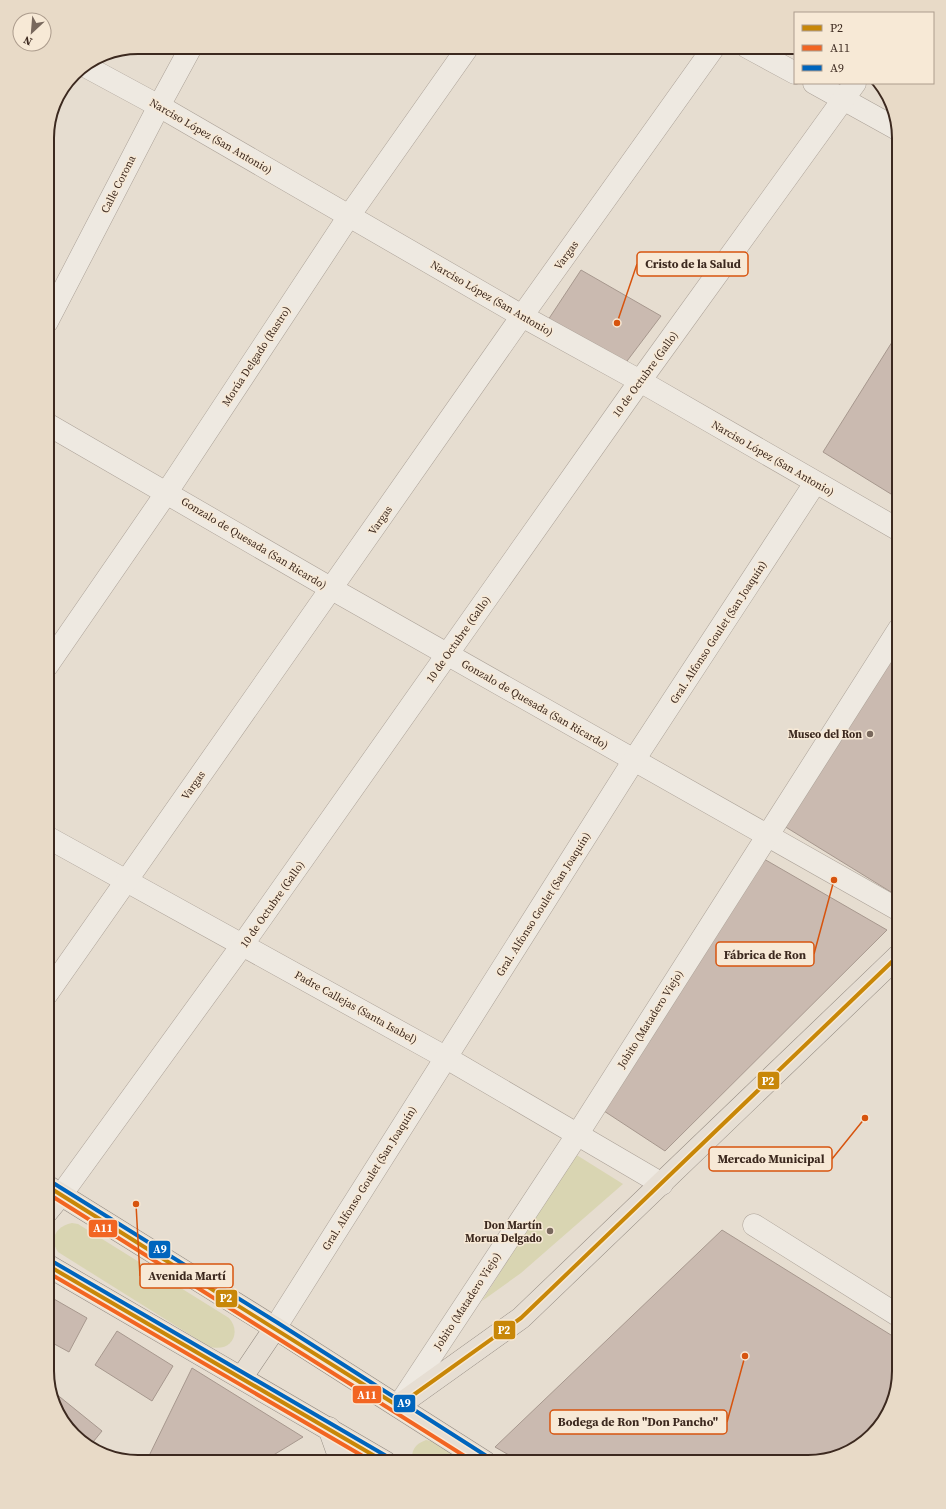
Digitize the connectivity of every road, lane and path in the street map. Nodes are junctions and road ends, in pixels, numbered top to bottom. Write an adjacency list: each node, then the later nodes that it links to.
1 (188, 54): 9 (street, Calle Corona)
2 (463, 54): 11 (street, Morúa Delgado (Rastro))
3 (709, 54): 13 (street, Vargas)
4 (760, 54): 6 (street)
5 (90, 69): 9 (street, Narciso López (San Antonio))
6 (794, 72)
7 (818, 84): 8 (street)
8 (850, 91): 10 (street); 14 (street, 10 de Octubre (Gallo))
9 (159, 106): 11 (street, Narciso López (San Antonio)); 12 (street, Calle Corona)
10 (890, 124)
11 (349, 216): 13 (street, Narciso López (San Antonio)); 17 (street, Morúa Delgado (Rastro))
12 (54, 308)
13 (522, 316): 14 (street, Narciso López (San Antonio)); 19 (street, Vargas)
14 (640, 381): 16 (street, Narciso López (San Antonio)); 21 (street, 10 de Octubre (Gallo))
15 (54, 428): 17 (street, Gonzalo de Quesada (San Ricardo))
16 (815, 483): 18 (street, Narciso López (San Antonio)); 23 (street, Gral. Alfonso Goulet (San Joaquín))
17 (167, 492): 19 (street, Gonzalo de Quesada (San Ricardo)); 22 (street, Morúa Delgado (Rastro))
18 (892, 526)
19 (332, 589): 21 (street, Gonzalo de Quesada (San Ricardo)); 26 (street, Vargas)
20 (892, 640): 24 (street, Jobito (Matadero Viejo))
21 (447, 654): 23 (street, Gonzalo de Quesada (San Ricardo)); 28 (street, 10 de Octubre (Gallo))
22 (54, 656)
23 (634, 760): 24 (street, Gonzalo de Quesada (San Ricardo)); 31 (street, Gral. Alfonso Goulet (San Joaquín))
24 (766, 836): 27 (street, Gonzalo de Quesada (San Ricardo)); 32 (street, Jobito (Matadero Viejo))
25 (54, 841): 26 (street, Padre Callejas (Santa Isabel))
26 (126, 879): 28 (street, Padre Callejas (Santa Isabel)); 30 (street, Vargas)
27 (892, 906)
28 (243, 944): 31 (street, Padre Callejas (Santa Isabel)); 34 (street, 10 de Octubre (Gallo))
29 (892, 963): 33 (main road)
30 (54, 984)
31 (445, 1057): 32 (street, Padre Callejas (Santa Isabel)); 38 (street, Gral. Alfonso Goulet (San Joaquín))
32 (577, 1135): 33 (street, Padre Callejas (Santa Isabel)); 40 (street, Jobito (Matadero Viejo))
33 (662, 1184): 40 (main road)
34 (54, 1191): 38 (main road)
35 (754, 1225): 37 (street)
36 (54, 1269): 39 (main road)
37 (892, 1312)
38 (275, 1328): 39 (main road); 40 (main road)
39 (242, 1378): 41 (main road)
40 (398, 1406): 44 (main road)
41 (329, 1428): 42 (main road); 43 (main road)
42 (339, 1455)
43 (373, 1455)
44 (474, 1455)

